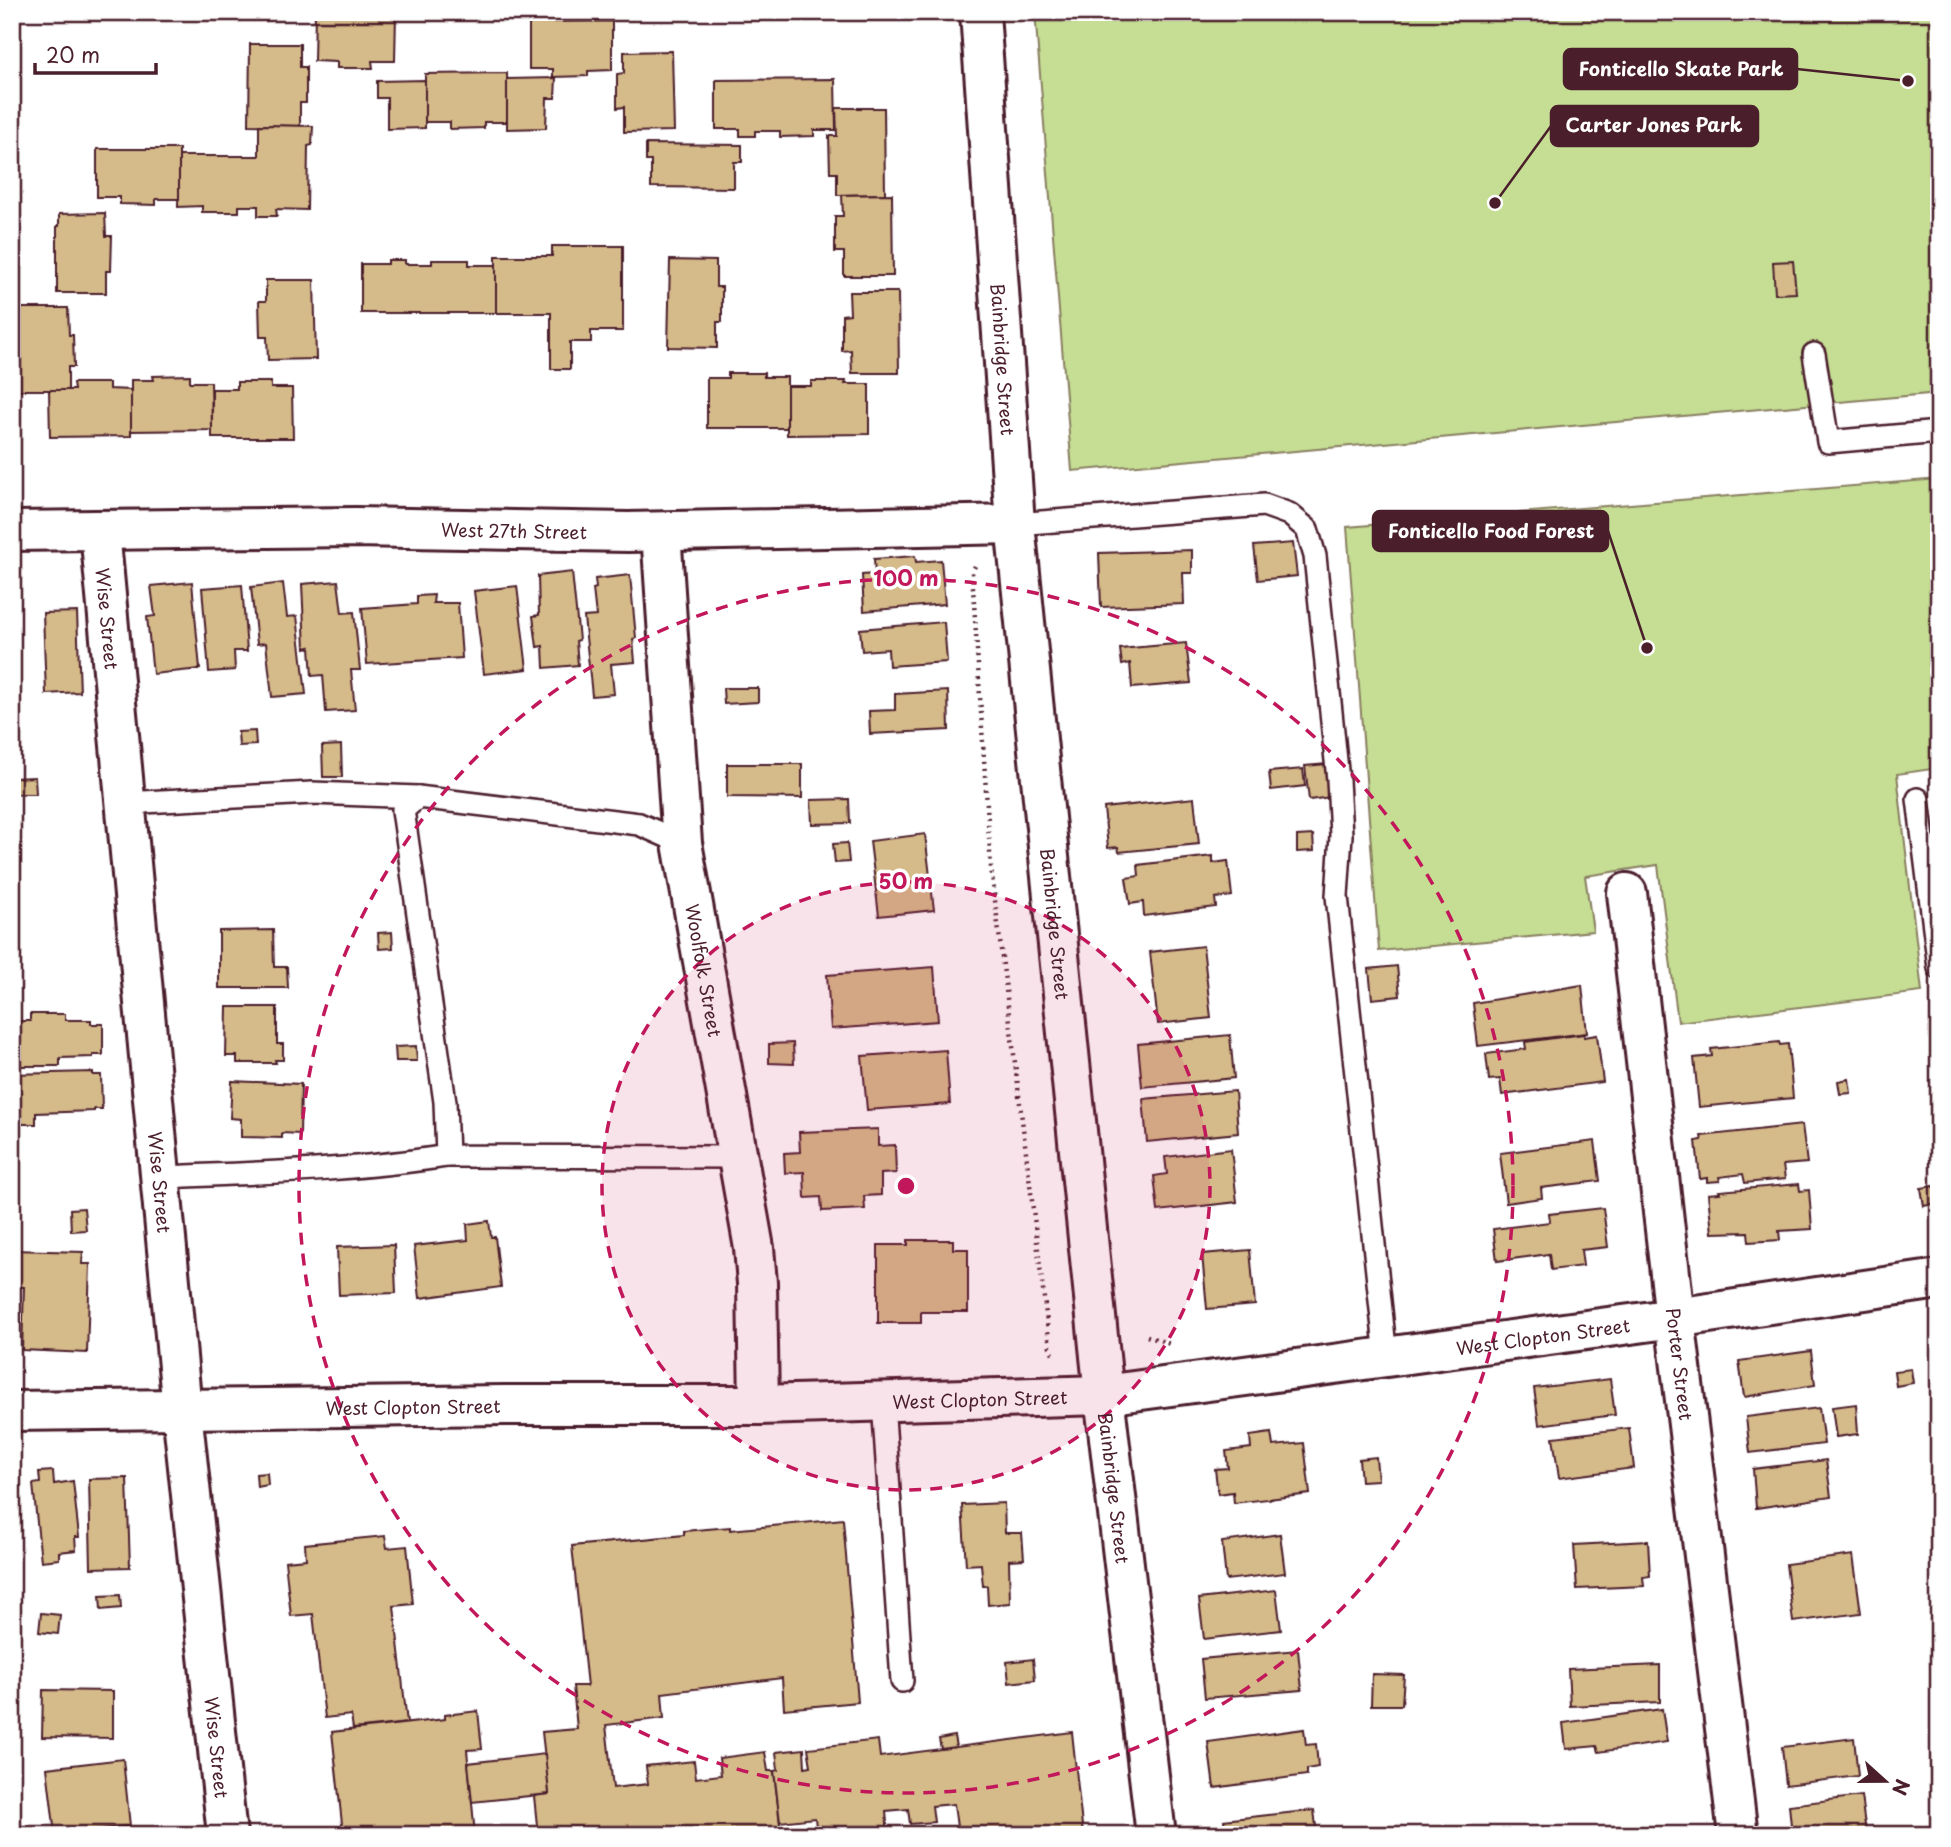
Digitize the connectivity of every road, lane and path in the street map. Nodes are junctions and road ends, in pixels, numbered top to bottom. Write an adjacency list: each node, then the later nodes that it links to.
1 (980, 12): 4 (street, Bainbridge Street)
2 (1814, 354): 3 (lane)
3 (1939, 432)
4 (1014, 524): 7 (street, West 27th Street); 20 (lane); 22 (street, Bainbridge Street)
5 (12, 531): 6 (street, West 27th Street)
6 (100, 531): 7 (street, West 27th Street); 11 (street, Wise Street)
7 (661, 532): 12 (street, Woolfolk Street)
8 (979, 558): 21 (path)
9 (418, 797): 11 (lane); 12 (lane); 15 (lane)
10 (1917, 799): 14 (lane)
11 (125, 803): 17 (street, Wise Street)
12 (682, 843): 16 (street, Woolfolk Street)
13 (1627, 893): 19 (street, Porter Street)
14 (1939, 968)
15 (447, 1156): 16 (lane); 17 (lane)
16 (737, 1157): 24 (street, Woolfolk Street)
17 (160, 1177): 25 (street, Wise Street)
18 (1939, 1279): 19 (street, West Clopton Street)
19 (1675, 1318): 20 (street, West Clopton Street); 30 (street, Porter Street)
20 (1386, 1357): 22 (street, West Clopton Street)
21 (1055, 1360)
22 (1104, 1395): 23 (street, West Clopton Street); 29 (street, Bainbridge Street)
23 (883, 1402): 24 (street, West Clopton Street); 27 (lane)
24 (759, 1405): 25 (street, West Clopton Street)
25 (182, 1410): 26 (street, West Clopton Street); 28 (street, Wise Street)
26 (12, 1411)
27 (902, 1681)
28 (227, 1835)
29 (1156, 1835)
30 (1738, 1835)

